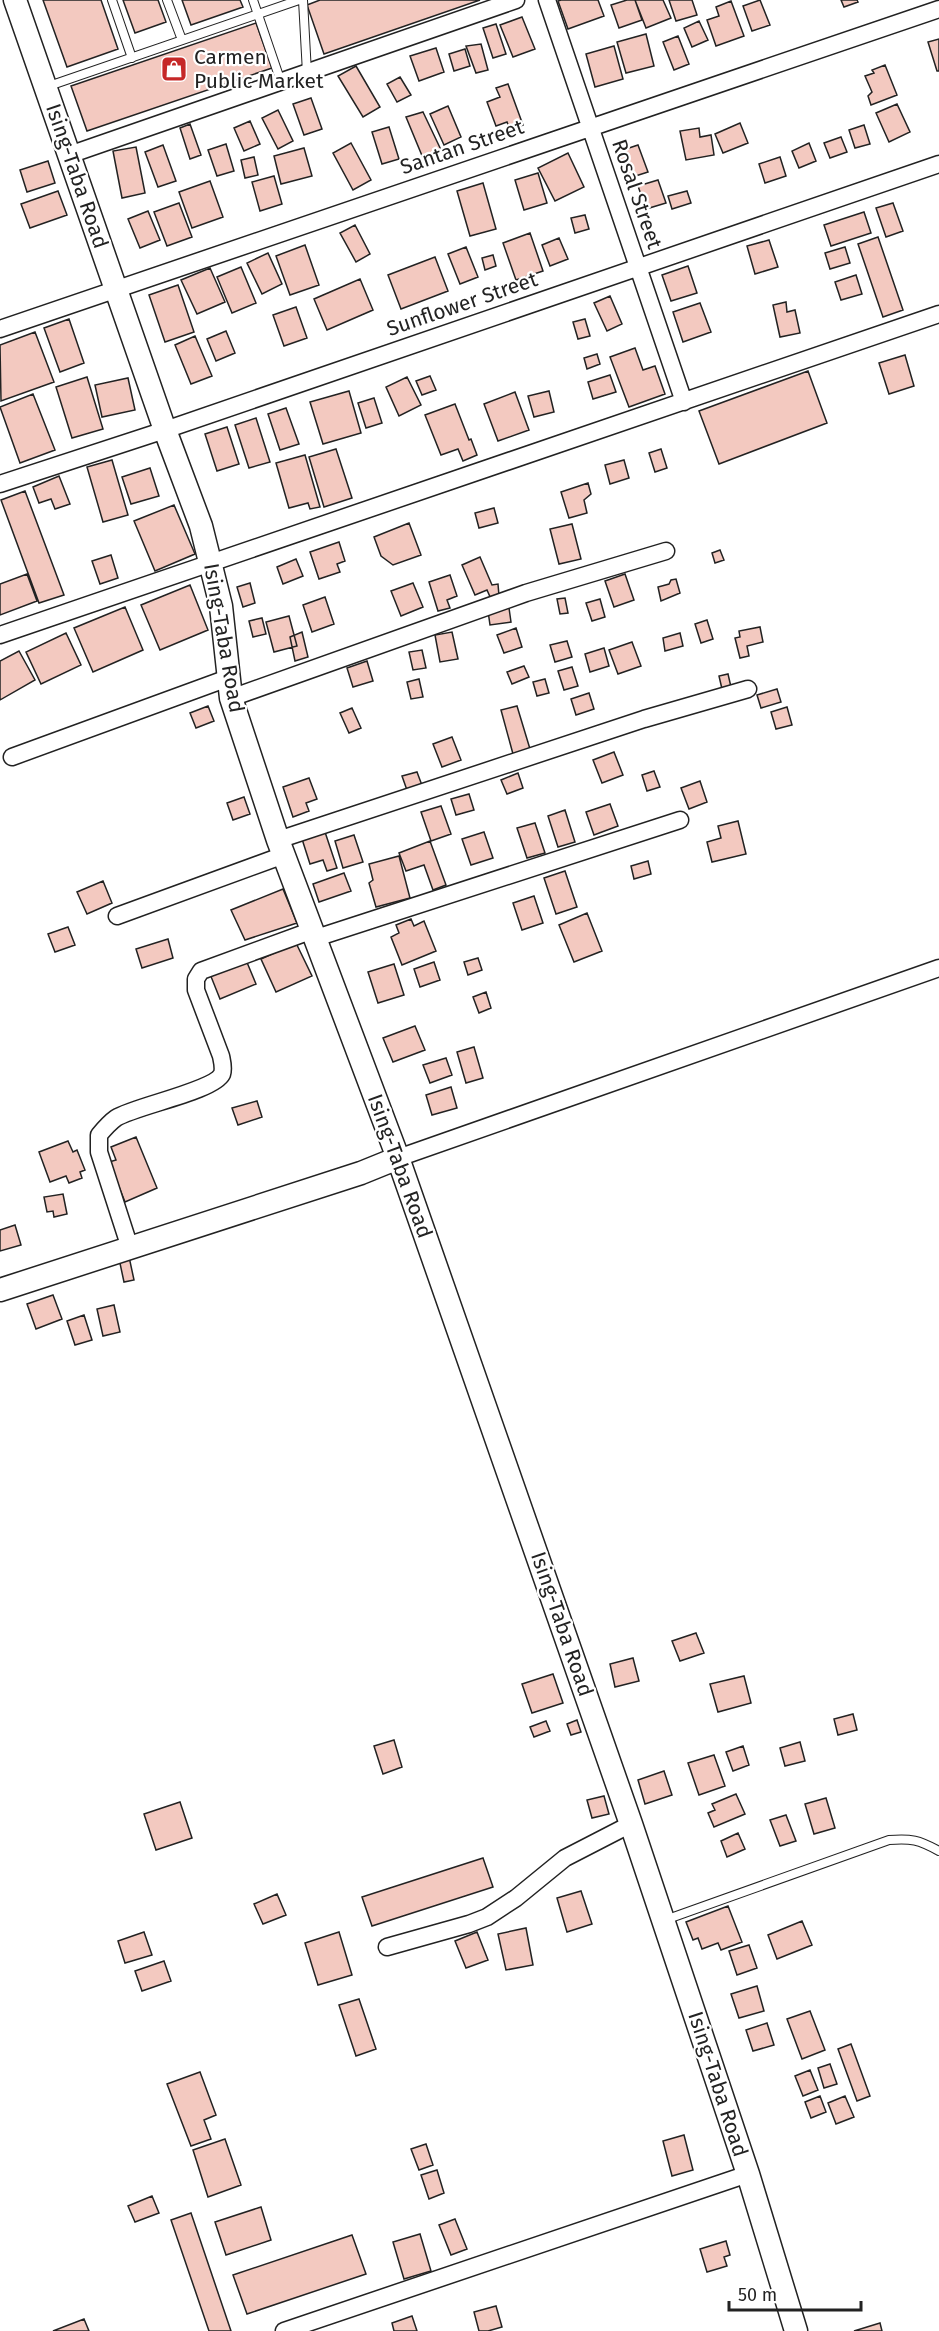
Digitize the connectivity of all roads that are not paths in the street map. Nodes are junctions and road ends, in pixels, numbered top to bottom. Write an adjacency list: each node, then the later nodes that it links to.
1 (15, 0): 14 (street, Ising-Taba Road)
2 (112, 0): 11 (lane)
3 (167, 0): 10 (lane)
4 (253, 0): 9 (lane)
5 (301, 0): 9 (lane); 12 (lane)
6 (516, 0): 12 (street)
7 (547, 0): 15 (street, Rosal Street)
8 (939, 9): 15 (street, Santan Street)
9 (258, 14): 10 (lane); 13 (lane)
10 (182, 40): 11 (lane)
11 (132, 57): 14 (lane)
12 (307, 73): 13 (street)
13 (281, 82): 16 (street)
14 (46, 87): 16 (street, Ising-Taba Road)
15 (590, 127): 18 (street, Rosal Street); 19 (street, Santan Street)
16 (69, 154): 19 (street, Ising-Taba Road)
17 (939, 164): 18 (street, Sunflower Street)
18 (638, 267): 22 (street, Rosal Street); 23 (street, Sunflower Street)
19 (116, 289): 21 (street, Santan Street); 23 (street, Ising-Taba Road)
20 (939, 314): 22 (street)
21 (0, 329)
22 (684, 402): 26 (street)
23 (165, 430): 24 (street, Sunflower Street); 26 (street, Ising-Taba Road)
24 (0, 484)
25 (666, 551): 28 (street)
26 (211, 562): 27 (street); 28 (street, Ising-Taba Road)
27 (0, 635)
28 (230, 688): 30 (street); 32 (street, Ising-Taba Road)
29 (747, 689): 32 (street)
30 (12, 758)
31 (680, 820): 34 (street)
32 (281, 847): 33 (street); 34 (street, Ising-Taba Road)
33 (117, 916)
34 (314, 934): 36 (street, Ising-Taba Road); 37 (street)
35 (939, 968): 36 (street)
36 (398, 1158): 37 (street); 39 (street, Ising-Taba Road)
37 (130, 1248): 38 (street)
38 (0, 1290)
39 (631, 1824): 41 (street, Ising-Taba Road); 42 (street)
40 (939, 1851): 41 (lane)
41 (664, 1921): 43 (street, Ising-Taba Road)
42 (387, 1947)
43 (748, 2174): 44 (street); 45 (street, Ising-Taba Road)
44 (284, 2331)
45 (796, 2331)

